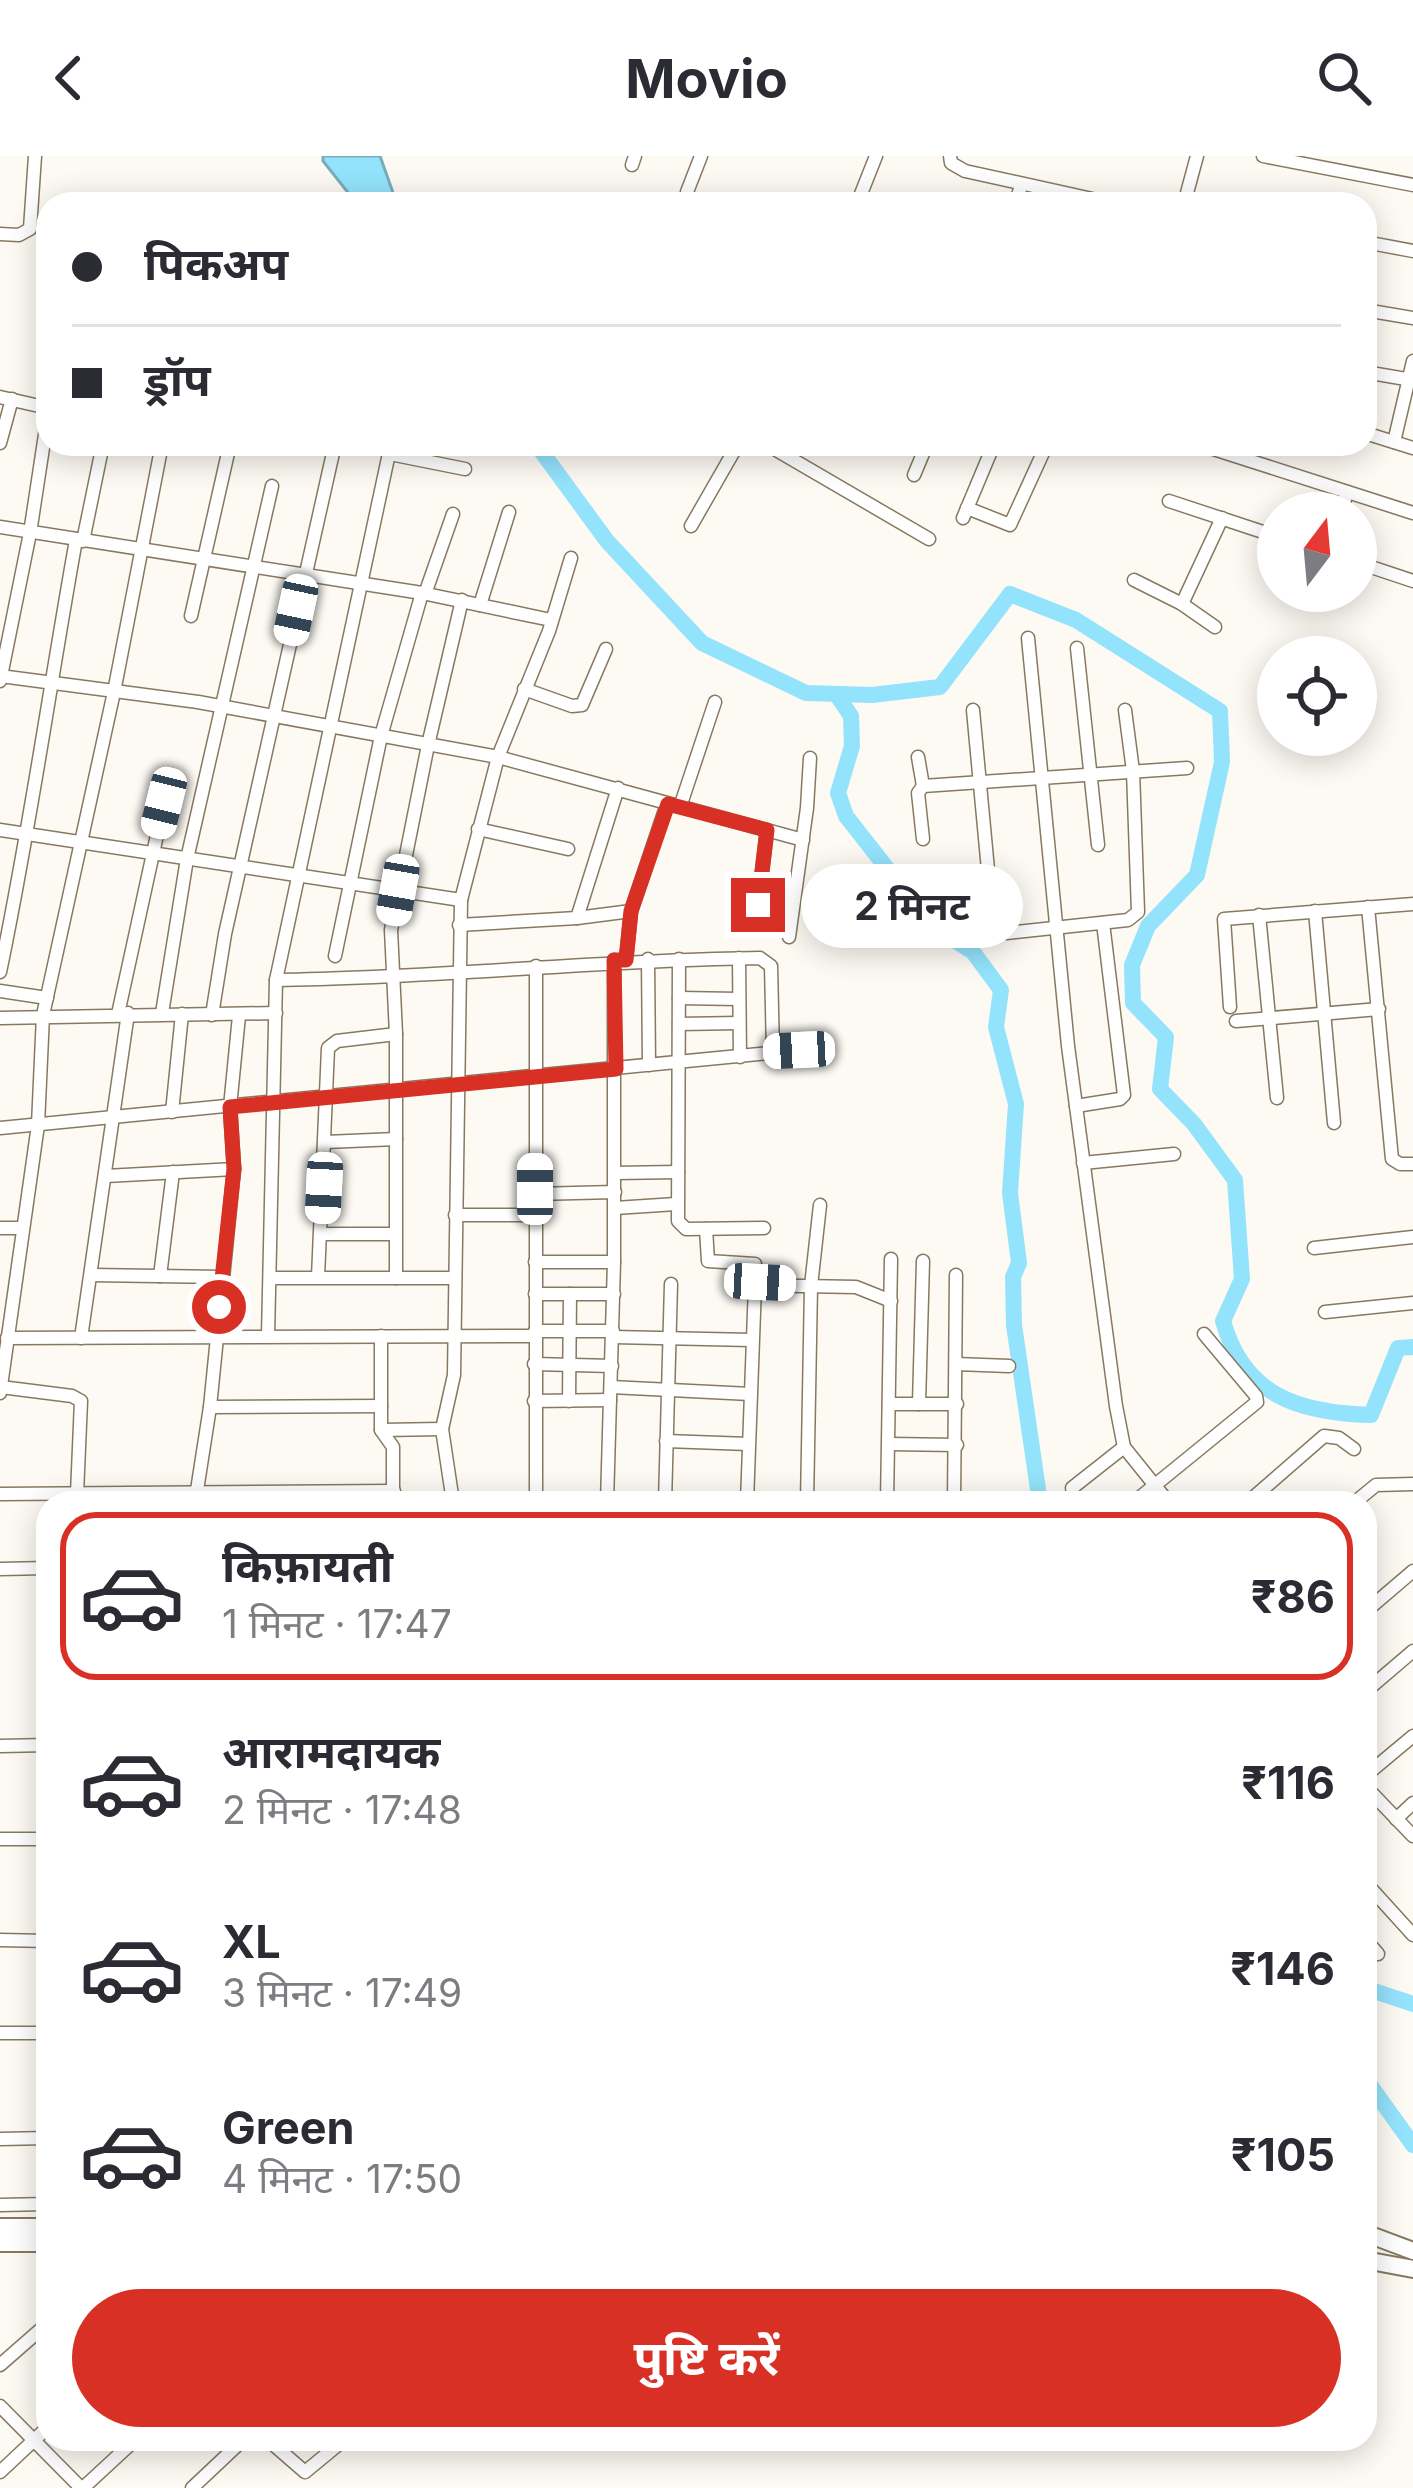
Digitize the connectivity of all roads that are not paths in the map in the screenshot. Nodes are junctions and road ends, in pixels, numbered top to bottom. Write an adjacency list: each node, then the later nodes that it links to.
1 (35, 156): 15 (street)
2 (701, 156): 10 (street)
3 (876, 156): 11 (street)
4 (950, 156): 9 (street)
5 (1197, 156): 14 (street)
6 (1263, 156): 7 (street)
7 (1338, 163): 8 (street)
8 (1413, 185)
9 (1021, 186): 12 (street); 13 (street)
10 (687, 192)
11 (862, 192)
12 (1019, 192)
13 (1045, 192)
14 (1187, 192)
15 (0, 234)
16 (1377, 244): 17 (street)
17 (1413, 251)
18 (1377, 312): 19 (street)
19 (1413, 318)
20 (1413, 361): 22 (street)
21 (1377, 374): 22 (street)
22 (1411, 380): 26 (street)
23 (6, 398): 24 (street); 27 (street)
24 (36, 407)
25 (1377, 437): 26 (street)
26 (1394, 442): 28 (street)
27 (0, 443)
28 (1413, 448)
29 (41, 456): 55 (street)
30 (100, 456): 57 (street)
31 (160, 456): 58 (street)
32 (228, 456): 60 (street)
33 (332, 456): 63 (street)
34 (388, 456): 66 (street)
35 (416, 456): 42 (street)
36 (731, 456): 52 (street)
37 (787, 456): 56 (street)
38 (922, 456): 43 (street)
39 (989, 456): 40 (street)
40 (1041, 456)
41 (1235, 456): 45 (street)
42 (465, 469)
43 (914, 475)
44 (272, 486): 61 (street)
45 (1346, 492)
46 (1168, 501): 51 (street)
47 (1377, 502): 49 (street)
48 (508, 512): 70 (street)
49 (1413, 513)
50 (453, 514): 67 (street)
51 (1222, 518): 54 (street); 69 (street)
52 (691, 526)
53 (0, 527): 55 (street)
54 (1257, 530)
55 (30, 533): 57 (street); 77 (street)
56 (929, 539)
57 (80, 541): 58 (street); 78 (street)
58 (140, 550): 60 (street); 80 (street)
59 (571, 558): 72 (street)
60 (203, 559): 61 (street); 71 (street)
61 (254, 567): 63 (street); 82 (street)
62 (1377, 569): 65 (street)
63 (304, 574): 66 (street); 85 (street)
64 (1134, 580): 69 (street)
65 (1413, 581)
66 (361, 584): 67 (street); 86 (street)
67 (423, 593): 68 (street); 87 (street)
68 (462, 600): 70 (street); 88 (street)
69 (1182, 604): 73 (street)
70 (481, 605): 72 (street)
71 (191, 616)
72 (551, 620): 79 (street)
73 (1215, 627)
74 (1028, 638): 95 (street)
75 (1077, 648): 94 (street)
76 (606, 649): 79 (street)
77 (0, 678): 78 (street)
78 (50, 683): 80 (street); 104 (street)
79 (524, 689): 89 (street)
80 (113, 692): 82 (street); 107 (street)
81 (715, 702): 100 (street)
82 (220, 708): 85 (street); 111 (street)
83 (973, 710): 96 (street)
84 (1125, 710): 93 (street)
85 (272, 717): 86 (street); 112 (street)
86 (329, 727): 87 (street); 113 (street)
87 (381, 736): 88 (street); 114 (street)
88 (428, 745): 89 (street); 115 (street)
89 (498, 757): 98 (street); 102 (street)
90 (918, 757): 97 (street)
91 (810, 758): 106 (street)
92 (1187, 767): 93 (street)
93 (1133, 771): 94 (street); 124 (street)
94 (1090, 774): 95 (street); 108 (street)
95 (1040, 777): 96 (street); 126 (street)
96 (979, 782): 97 (street); 126 (street)
97 (923, 786): 105 (street)
98 (618, 788): 100 (street); 123 (street)
99 (164, 803): 110 (street)
100 (674, 805): 103 (street); 120 (street)
101 (0, 830): 104 (street)
102 (478, 830): 109 (street); 116 (street)
103 (767, 830): 106 (street); 118 (street)
104 (29, 834): 107 (street); 135 (street)
105 (923, 839)
106 (803, 840): 127 (street)
107 (82, 842): 110 (street); 139 (street)
108 (1098, 845)
109 (568, 849)
110 (152, 853): 111 (street); 146 (street)
111 (187, 859): 112 (street); 144 (street)
112 (239, 867): 113 (street); 150 (street)
113 (297, 875): 114 (street); 137 (street)
114 (350, 884): 115 (street); 128 (street)
115 (398, 890): 116 (street); 136 (street)
116 (460, 900): 125 (street)
117 (1413, 904): 119 (street)
118 (758, 905)
119 (1368, 908): 121 (street); 143 (street)
120 (631, 911): 123 (street); 132 (street)
121 (1316, 911): 122 (street); 148 (street)
122 (1259, 915): 142 (street); 153 (street)
123 (578, 919): 125 (street)
124 (1103, 923): 126 (street); 170 (street)
125 (459, 925): 134 (street)
126 (1056, 927): 170 (street)
127 (789, 937)
128 (334, 956)
129 (739, 958): 131 (street); 141 (street); 159 (street)
130 (648, 959): 131 (street); 132 (street); 162 (street)
131 (679, 959): 140 (street)
132 (620, 960): 133 (street); 163 (street)
133 (536, 966): 134 (street); 164 (street)
134 (458, 970): 136 (street); 165 (street)
135 (0, 972)
136 (391, 978): 137 (street); 157 (street)
137 (276, 980): 145 (street)
138 (0, 991): 139 (street)
139 (46, 998): 149 (street)
140 (679, 998): 141 (street); 156 (street)
141 (740, 999): 155 (street)
142 (1230, 1007)
143 (1379, 1010): 148 (street); 181 (street)
144 (163, 1013): 146 (street); 147 (street)
145 (276, 1013): 151 (street); 169 (street)
146 (123, 1014): 149 (street); 173 (street)
147 (182, 1014): 150 (street); 172 (street)
148 (1323, 1014): 153 (street); 174 (street)
149 (43, 1015): 152 (street); 175 (street)
150 (212, 1015): 151 (street)
151 (239, 1016): 171 (street)
152 (0, 1018)
153 (1268, 1019): 154 (street); 168 (street)
154 (1236, 1022)
155 (740, 1023): 156 (street); 160 (street)
156 (679, 1024): 161 (street)
157 (396, 1034): 166 (street); 167 (street)
158 (799, 1050): 159 (street)
159 (773, 1052): 160 (street)
160 (740, 1057): 161 (street)
161 (679, 1063): 162 (street); 184 (street)
162 (649, 1065): 163 (street)
163 (616, 1069): 164 (street); 185 (street)
164 (536, 1078): 165 (street); 188 (street)
165 (456, 1086): 166 (street); 193 (street)
166 (396, 1091): 167 (street); 177 (street)
167 (326, 1097): 169 (street); 178 (street)
168 (1277, 1099)
169 (276, 1100): 171 (street); 212 (street)
170 (1076, 1106): 180 (street)
171 (230, 1107): 172 (street); 182 (street)
172 (172, 1112): 173 (street)
173 (114, 1118): 175 (street); 186 (street)
174 (1334, 1124)
175 (38, 1125): 176 (street); 195 (street)
176 (0, 1128)
177 (396, 1139): 178 (street); 199 (street)
178 (326, 1142): 198 (street)
179 (1174, 1154): 180 (street)
180 (1083, 1163): 257 (street)
181 (1413, 1163)
182 (234, 1169): 183 (street); 210 (street)
183 (172, 1172): 186 (street); 209 (street)
184 (678, 1172): 185 (street); 189 (street)
185 (615, 1173): 187 (street)
186 (106, 1176): 207 (street)
187 (615, 1192): 188 (street); 191 (street)
188 (535, 1194): 192 (street)
189 (676, 1204): 191 (street); 197 (street)
190 (820, 1204): 216 (street)
191 (615, 1208): 205 (street)
192 (535, 1214): 193 (street); 204 (street)
193 (455, 1215): 214 (street)
194 (0, 1228): 195 (street)
195 (23, 1228): 232 (street)
196 (764, 1228): 197 (street)
197 (706, 1229): 206 (street)
198 (322, 1234): 199 (street); 211 (street)
199 (394, 1234): 213 (street)
200 (1413, 1237): 201 (street)
201 (1314, 1248)
202 (891, 1259): 220 (street)
203 (923, 1261): 247 (street)
204 (535, 1262): 205 (street); 217 (street)
205 (614, 1262): 219 (street)
206 (754, 1264)
207 (91, 1275): 209 (street); 230 (street)
208 (956, 1275): 236 (street)
209 (160, 1276): 210 (street)
210 (223, 1277): 231 (street)
211 (318, 1277): 212 (street); 213 (street)
212 (271, 1278): 227 (street)
213 (396, 1278): 214 (street)
214 (455, 1278): 229 (street)
215 (671, 1284): 233 (street)
216 (812, 1286): 220 (street); 234 (street); 270 (street)
217 (535, 1294): 218 (street); 224 (street)
218 (570, 1294): 219 (street); 223 (street)
219 (614, 1294): 225 (street)
220 (891, 1301): 246 (street)
221 (1413, 1303): 222 (street)
222 (1325, 1312)
223 (570, 1331): 224 (street); 225 (street); 237 (street)
224 (534, 1334): 229 (street); 235 (street)
225 (613, 1334): 233 (street); 238 (street)
226 (1204, 1334): 260 (street)
227 (268, 1336): 228 (street); 231 (street)
228 (382, 1336): 229 (street); 249 (street)
229 (455, 1336): 251 (street)
230 (81, 1337): 231 (street); 232 (street)
231 (216, 1337): 250 (street)
232 (8, 1338): 241 (street)
233 (669, 1338): 234 (street); 240 (street)
234 (752, 1340): 243 (street)
235 (534, 1364): 237 (street); 244 (street)
236 (956, 1364): 239 (street); 248 (street)
237 (569, 1365): 238 (street); 245 (street)
238 (612, 1366): 242 (street)
239 (1009, 1366)
240 (667, 1388): 242 (street); 243 (street); 253 (street)
241 (0, 1390): 262 (street)
242 (610, 1393): 245 (street); 267 (street)
243 (750, 1394): 254 (street)
244 (534, 1401): 245 (street); 266 (street)
245 (569, 1401)
246 (889, 1403): 247 (street); 255 (street)
247 (919, 1404): 248 (street)
248 (957, 1404): 256 (street)
249 (381, 1406): 250 (street); 252 (street)
250 (210, 1407): 263 (street)
251 (442, 1429): 252 (street); 265 (street)
252 (381, 1430): 264 (street)
253 (666, 1442): 254 (street); 268 (street)
254 (748, 1444): 269 (street)
255 (889, 1444): 256 (street); 271 (street)
256 (957, 1444): 272 (street)
257 (1124, 1447): 260 (street); 261 (street)
258 (1354, 1449): 275 (street)
259 (1413, 1484): 276 (street)
260 (1155, 1487): 273 (street); 274 (street)
261 (1072, 1488)
262 (77, 1491)
263 (197, 1491)
264 (393, 1491)
265 (451, 1491)
266 (536, 1491)
267 (608, 1491)
268 (665, 1491)
269 (747, 1491)
270 (807, 1491)
271 (886, 1491)
272 (955, 1491)
273 (1150, 1491)
274 (1158, 1491)
275 (1261, 1491)
276 (1369, 1491)
277 (0, 1494): 278 (street)
278 (36, 1494)
279 (36, 1568): 280 (street)
280 (0, 1569)
281 (1413, 1570): 282 (street)
282 (1377, 1602)
283 (1413, 1651): 284 (street)
284 (1377, 1682)
285 (1413, 1736): 288 (street)
286 (36, 1745): 287 (street)
287 (0, 1746)
288 (1377, 1766)
289 (1377, 1799): 291 (street)
290 (1413, 1804): 291 (street)
291 (1396, 1819): 292 (street)
292 (1413, 1836)
293 (0, 1839): 294 (street)
294 (36, 1839)
295 (1377, 1895): 296 (street)
296 (1413, 1935)
297 (0, 1940): 298 (street)
298 (36, 1941)
299 (0, 2033): 300 (street)
300 (36, 2033)
301 (36, 2138): 302 (street)
302 (0, 2139)
303 (36, 2204): 304 (street)
304 (0, 2205)
305 (0, 2227): 306 (highway)
306 (36, 2227)
307 (1377, 2238): 310 (highway)
308 (0, 2243): 309 (highway)
309 (36, 2243)
310 (1413, 2251)
311 (1377, 2262): 312 (highway)
312 (1413, 2269)
313 (36, 2334): 314 (street)
314 (0, 2365)
315 (0, 2406): 317 (street)
316 (36, 2437): 317 (street)
317 (33, 2440): 318 (street); 324 (street)
318 (36, 2443)
319 (44, 2451): 325 (street)
320 (123, 2451): 325 (street)
321 (231, 2451): 326 (street)
322 (281, 2451): 323 (street)
323 (330, 2451)
324 (0, 2472)
325 (82, 2488)
326 (192, 2488)

